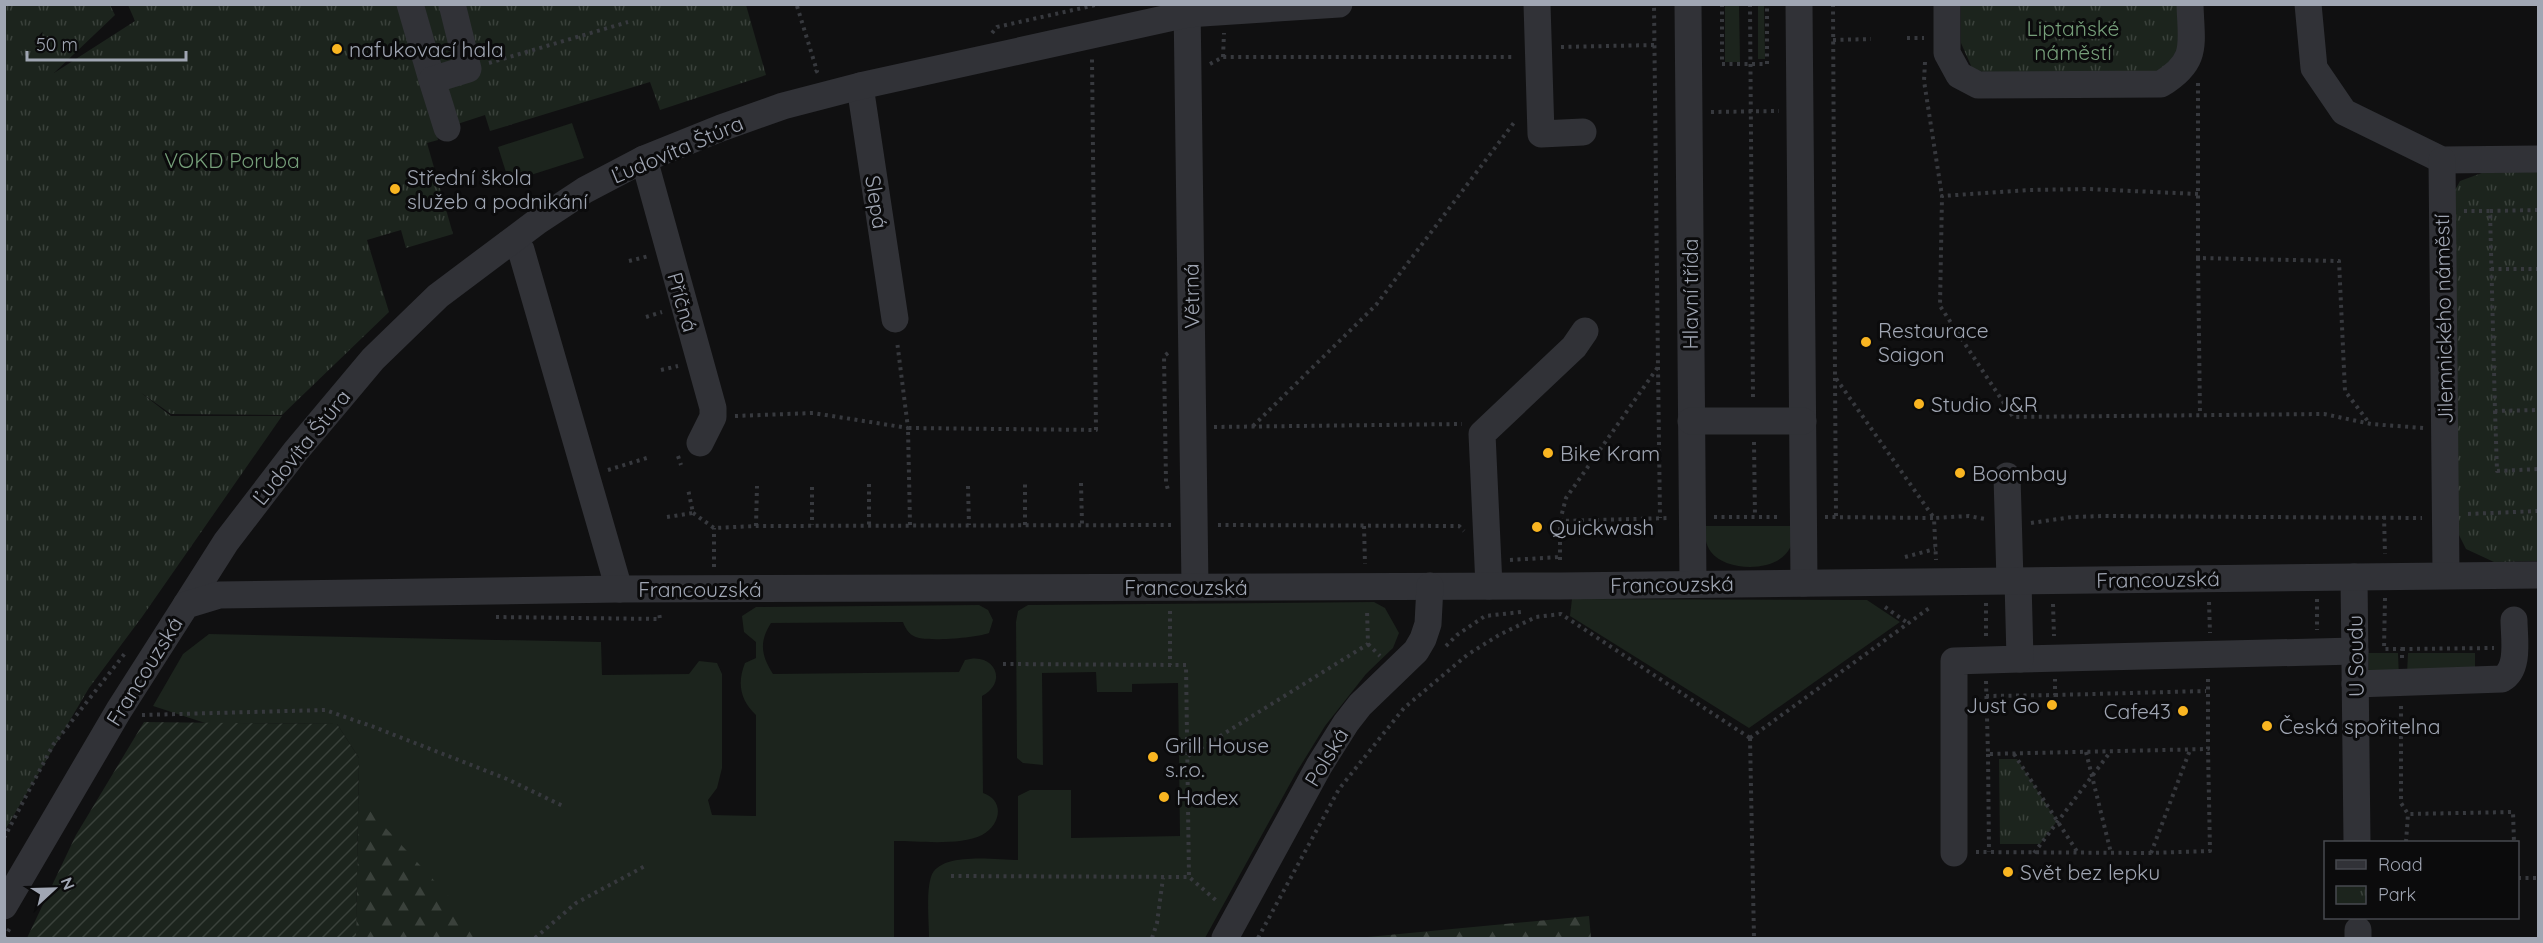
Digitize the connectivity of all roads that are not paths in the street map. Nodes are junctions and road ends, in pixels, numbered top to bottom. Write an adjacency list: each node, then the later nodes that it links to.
1 (410, 4): 11 (street)
2 (452, 4): 11 (street)
3 (1340, 4): 10 (street, Ľudovíta Štúra)
4 (1538, 4): 14 (street)
5 (1688, 4): 21 (street, Hlavní třída)
6 (1799, 4): 22 (street)
7 (1947, 4): 8 (street)
8 (2190, 4)
9 (2308, 4): 17 (street)
10 (1187, 9): 12 (street, Ľudovíta Štúra); 33 (street, Větrná)
11 (432, 80): 13 (street)
12 (860, 86): 15 (street, Ľudovíta Štúra); 19 (street, Slepá)
13 (447, 128)
14 (1583, 132)
15 (644, 159): 18 (street, Ľudovíta Štúra); 23 (street, Příčná)
16 (2538, 159): 17 (street)
17 (2442, 160): 25 (street, Jilemnického náměstí)
18 (508, 244): 34 (street); 35 (street, Ľudovíta Štúra)
19 (895, 319)
20 (1585, 331): 32 (street)
21 (1691, 421): 22 (street); 30 (street, Hlavní třída)
22 (1803, 421): 29 (street)
23 (689, 448)
24 (2007, 476): 28 (street)
25 (2446, 574): 26 (street, Francouzská); 27 (street, Francouzská)
26 (2538, 575)
27 (2354, 577): 28 (street, Francouzská); 37 (street, U Soudu)
28 (2014, 581): 29 (street, Francouzská); 38 (street)
29 (1804, 583): 30 (street, Francouzská)
30 (1693, 584): 32 (street, Francouzská)
31 (1430, 586): 32 (street, Francouzská); 33 (street, Francouzská); 43 (street, Polská)
32 (1489, 586)
33 (1196, 587): 34 (street, Francouzská)
34 (619, 589): 35 (street, Francouzská)
35 (186, 605): 42 (street, Francouzská)
36 (2514, 620): 39 (street)
37 (2355, 651): 38 (street); 39 (street, U Soudu)
38 (2020, 659): 41 (street)
39 (2355, 684): 40 (street, U Soudu)
40 (2357, 841)
41 (1954, 852)
42 (10, 912)
43 (1231, 928)

